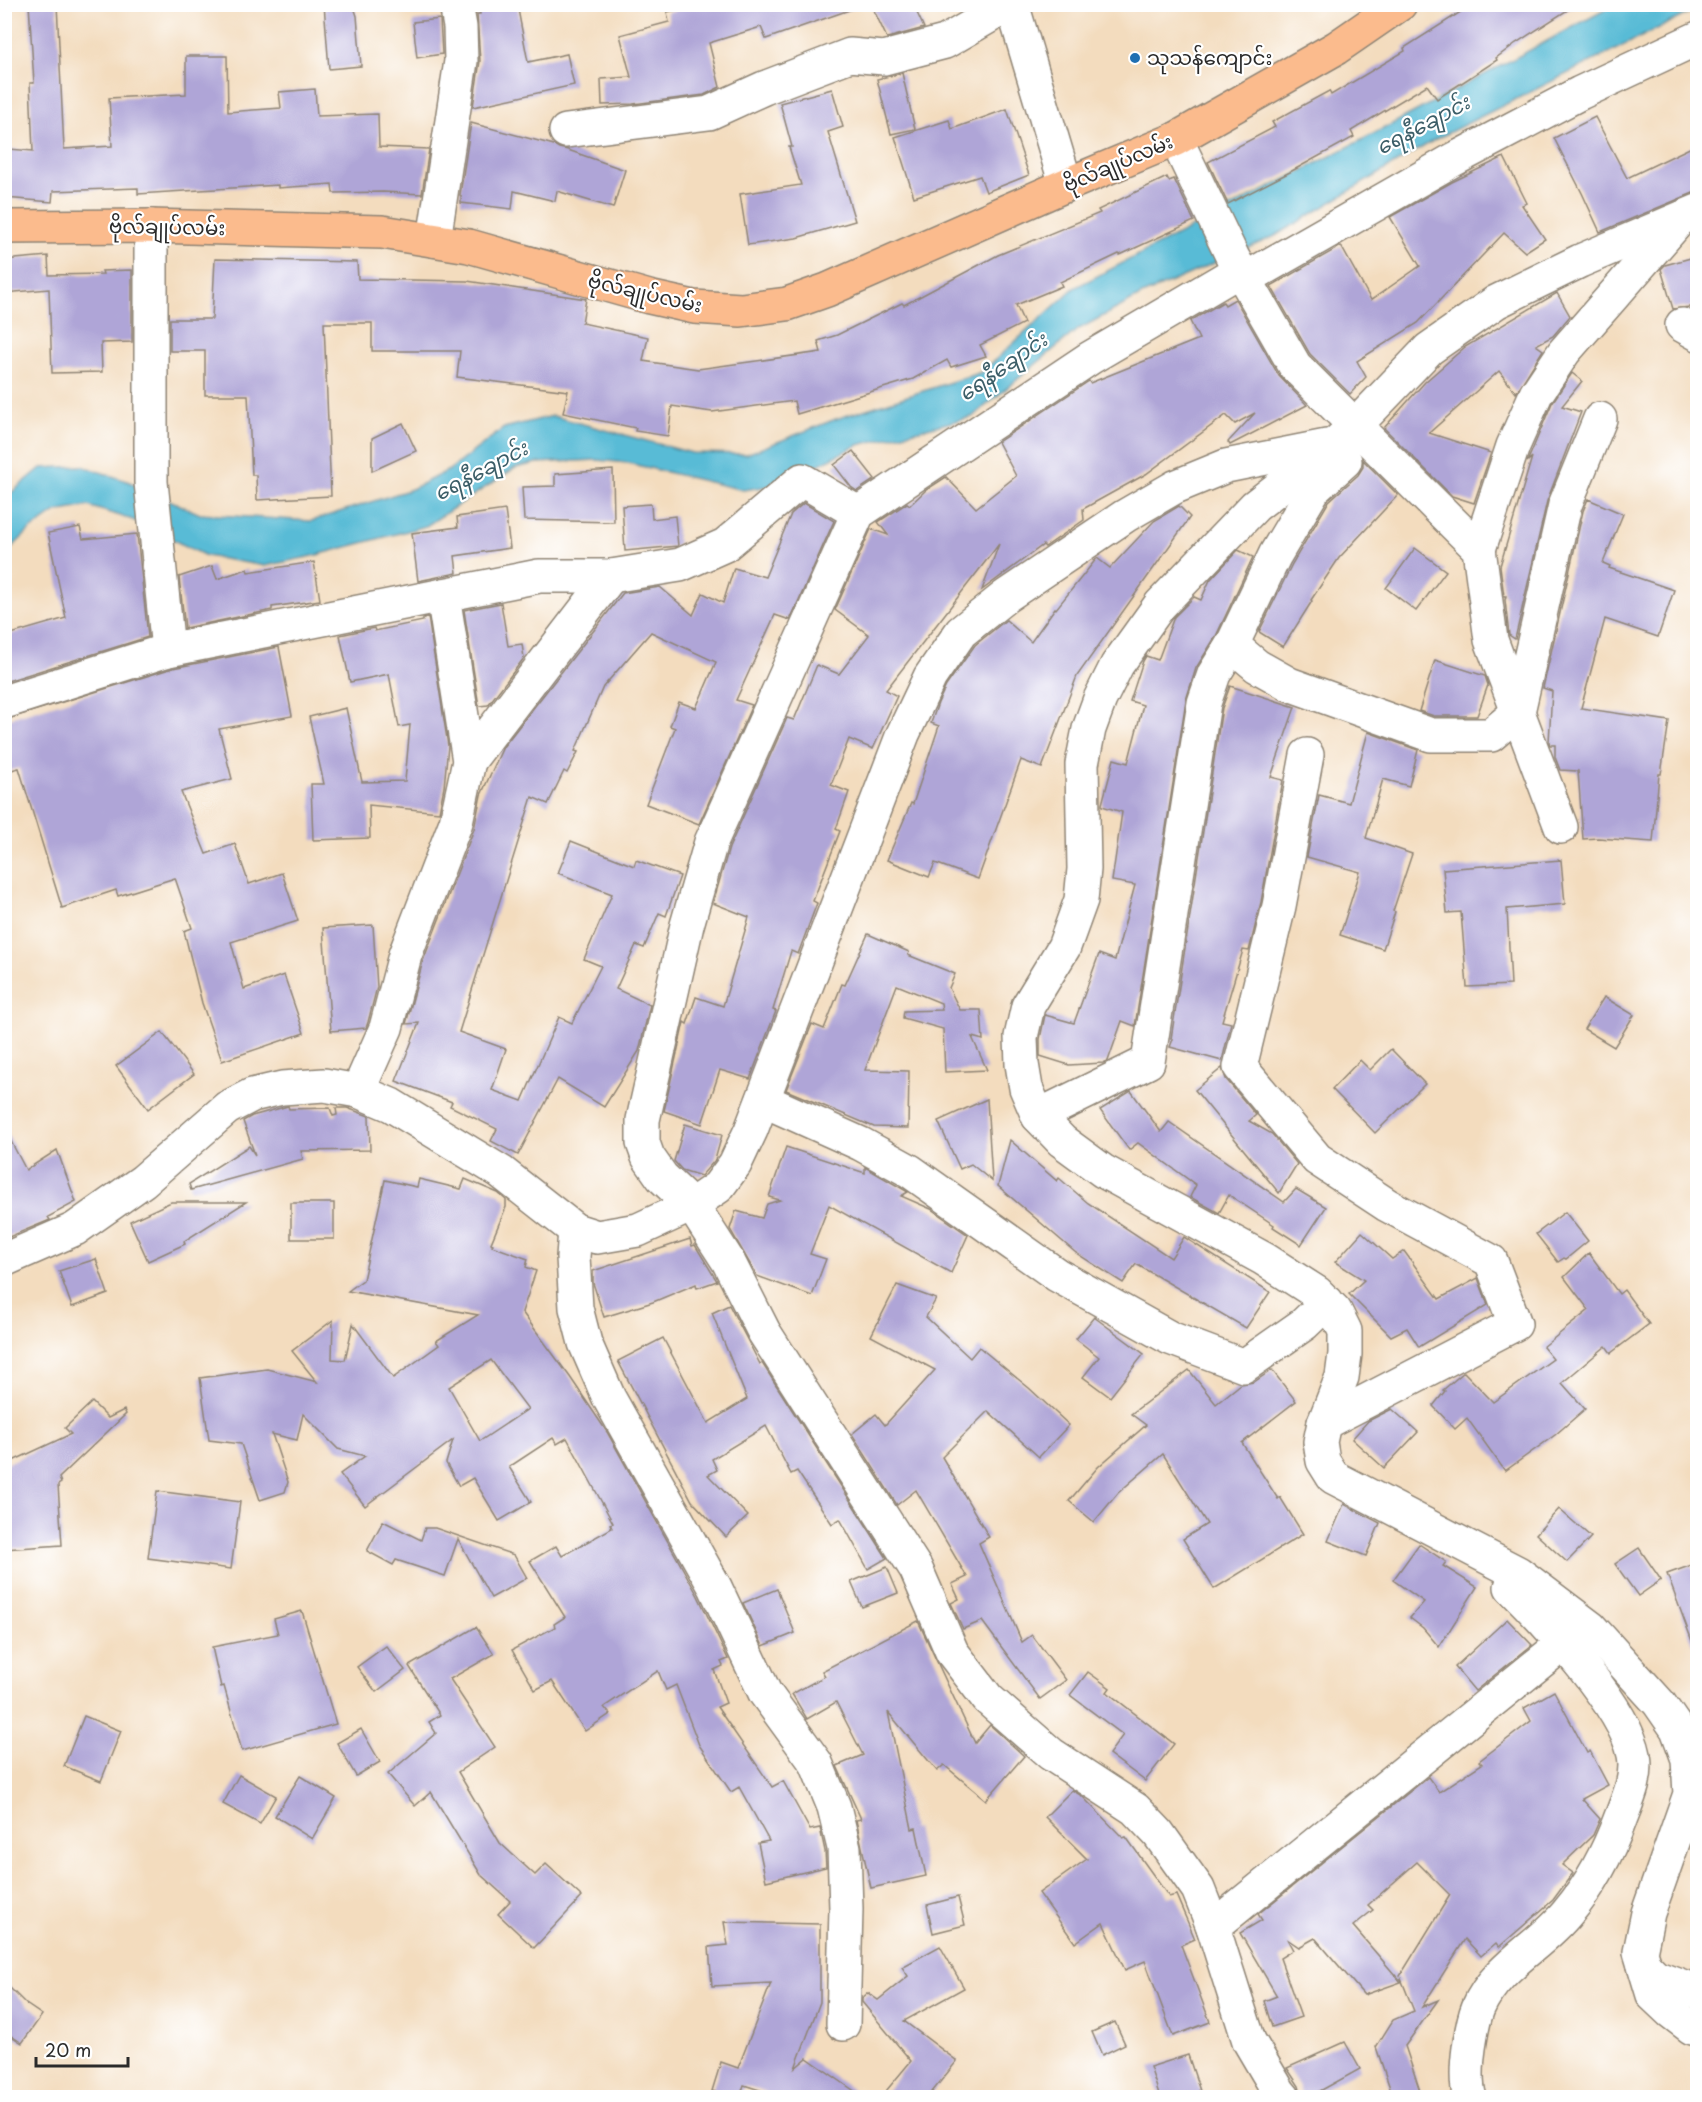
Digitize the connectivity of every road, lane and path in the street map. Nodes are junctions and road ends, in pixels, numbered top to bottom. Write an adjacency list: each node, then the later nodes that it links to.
1 (456, 4): 11 (street)
2 (1011, 4): 5 (street); 7 (street)
3 (1400, 4): 6 (main road, ဗိုလ်‌ချုပ်‌လမ်း)
4 (1698, 38): 12 (street)
5 (566, 131)
6 (1176, 140): 7 (main road, ဗိုလ်‌ချုပ်‌လမ်း); 12 (street)
7 (1066, 185): 11 (main road, ဗိုလ်‌ချုပ်‌လမ်း)
8 (1689, 215): 14 (street); 16 (street)
9 (151, 226): 10 (main road, ဗိုလ်‌ချုပ်‌လမ်း); 11 (main road, ဗိုလ်‌ချုပ်‌လမ်း); 20 (street)
10 (4, 227)
11 (434, 240)
12 (1239, 269): 14 (street); 15 (street)
13 (1600, 419): 22 (street)
14 (1353, 437): 16 (street); 19 (street); 27 (street); 28 (street)
15 (858, 513): 17 (street); 29 (street)
16 (1479, 549): 22 (street)
17 (611, 576): 18 (street); 24 (street)
18 (443, 595): 20 (street); 24 (street)
19 (1232, 645): 22 (street); 28 (street)
20 (168, 650): 21 (street)
21 (4, 702)
22 (1518, 712): 25 (street)
23 (1307, 756): 33 (street)
24 (469, 761): 26 (street)
25 (1561, 827)
26 (358, 1091): 30 (street); 31 (street)
27 (763, 1100): 29 (street); 32 (street)
28 (1038, 1116): 32 (street)
29 (692, 1205): 30 (street); 36 (street)
30 (575, 1230): 39 (street)
31 (4, 1260)
32 (1327, 1302): 33 (street)
33 (1324, 1423): 34 (street)
34 (1447, 1535): 35 (street); 37 (street)
35 (1563, 1643): 36 (street); 42 (street)
36 (1213, 1927): 41 (street)
37 (1644, 1965): 38 (street); 40 (street)
38 (1698, 1992)
39 (843, 2024)
40 (1698, 2029)
41 (1284, 2097)
42 (1470, 2097)

